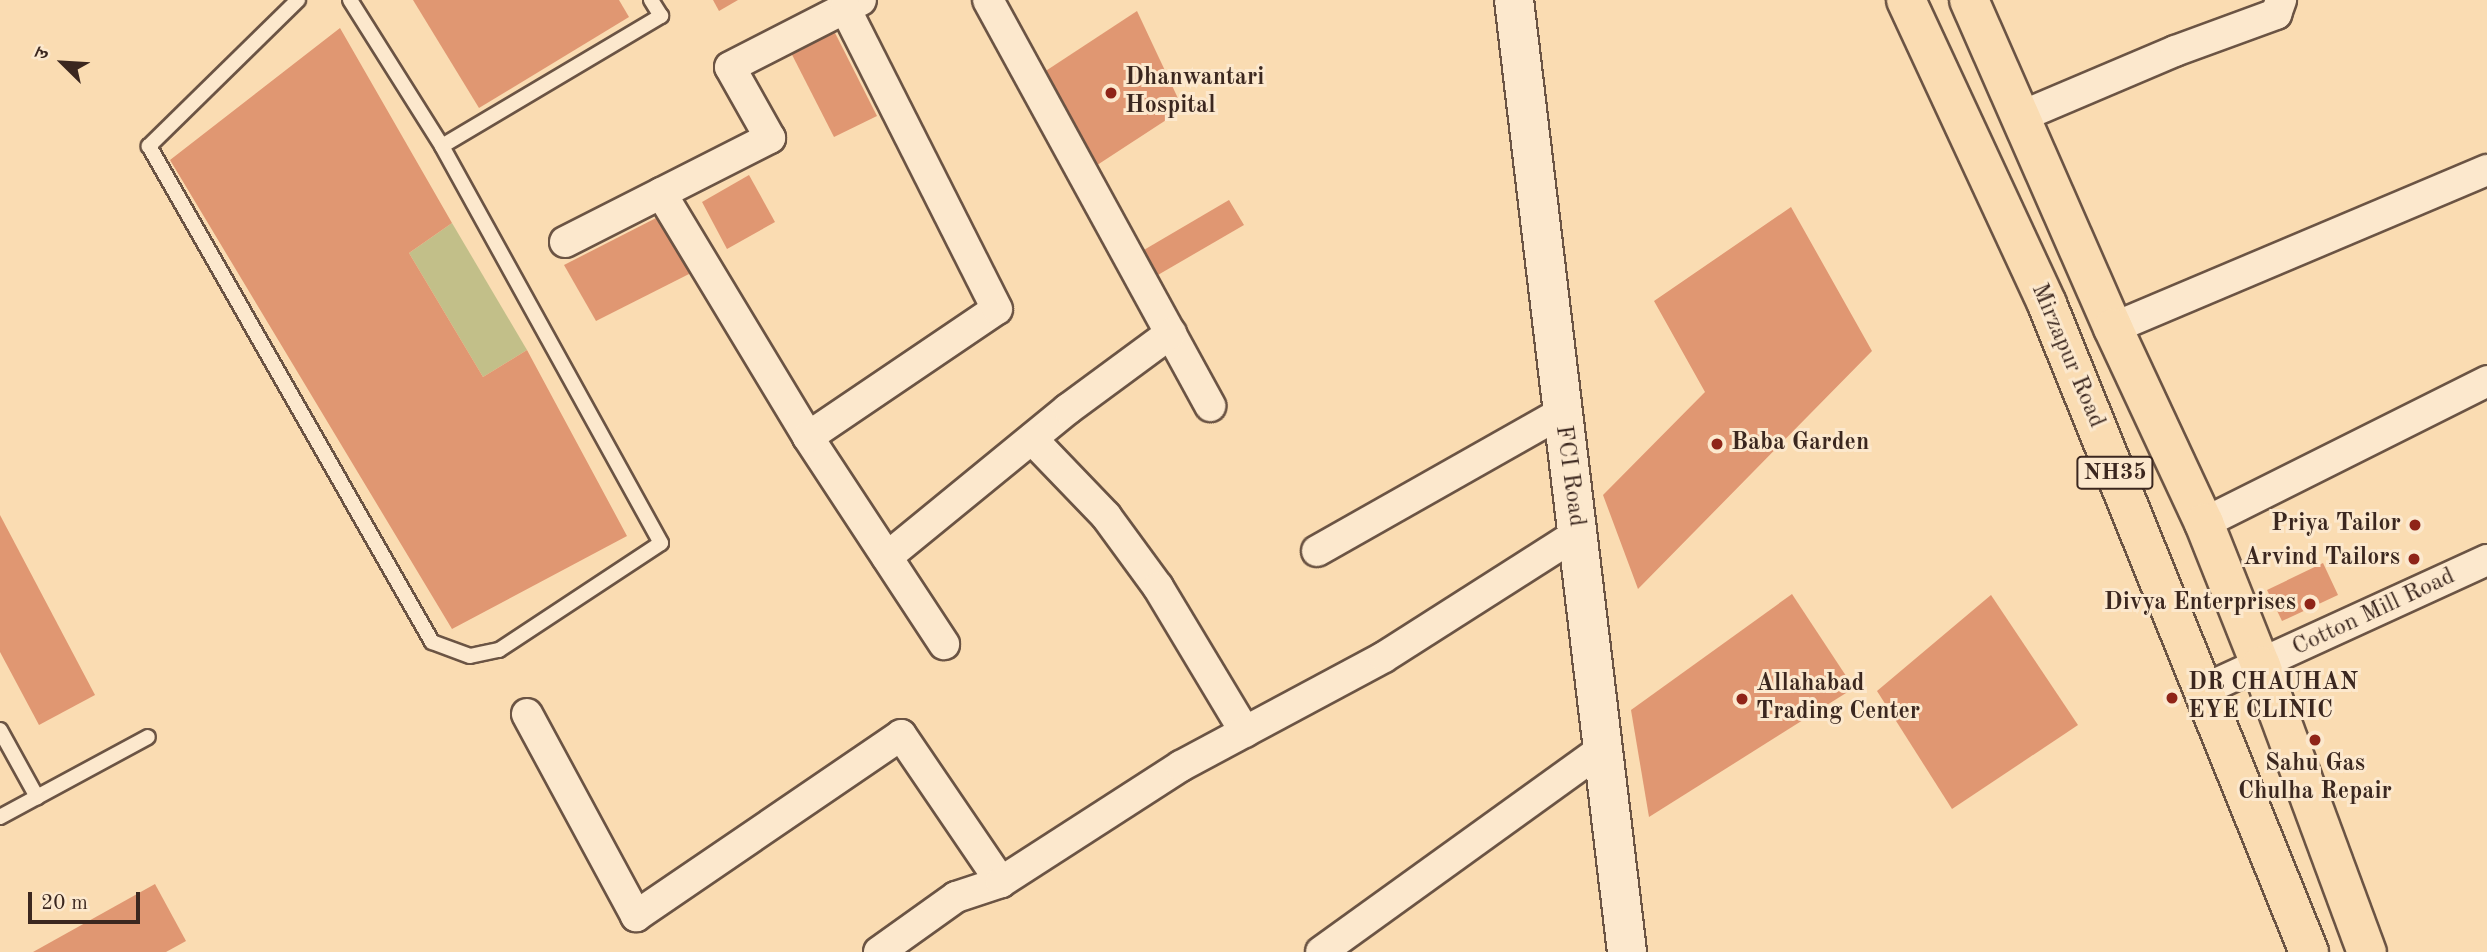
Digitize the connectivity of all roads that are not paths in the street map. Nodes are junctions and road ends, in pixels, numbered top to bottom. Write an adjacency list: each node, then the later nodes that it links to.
1 (298, 0): 11 (lane)
2 (350, 0): 11 (lane)
3 (651, 0): 11 (lane)
4 (988, 0): 16 (street)
5 (1514, 0): 19 (main road, FCI Road)
6 (1906, 0): 29 (highway, Mirzapur Road / NH35)
7 (1969, 0): 10 (highway, NH35)
8 (2281, 0): 10 (street)
9 (853, 4): 13 (street); 20 (street)
10 (2022, 116): 15 (highway, NH35)
11 (442, 146)
12 (2487, 170): 15 (street)
13 (662, 193): 14 (street); 20 (street)
14 (565, 242)
15 (2113, 328): 22 (highway, NH35)
16 (1171, 333): 18 (street); 21 (street)
17 (2487, 381): 22 (street)
18 (1210, 406)
19 (1561, 413): 23 (main road, FCI Road); 24 (street)
20 (808, 437): 25 (street)
21 (1032, 439): 25 (street); 32 (street)
22 (2204, 523): 28 (highway, NH35)
23 (1577, 534): 32 (street); 34 (main road, FCI Road)
24 (1317, 551)
25 (887, 556): 27 (street)
26 (2487, 560): 28 (street, Cotton Mill Road)
27 (944, 643)
28 (2261, 666): 29 (street, Cotton Mill Road); 42 (highway, NH35)
29 (2203, 691): 41 (highway, Mirzapur Road / NH35)
30 (527, 714): 37 (street)
31 (0, 730): 35 (lane)
32 (1245, 732): 37 (street)
33 (148, 737): 35 (lane)
34 (1604, 748): 39 (street); 40 (main road, FCI Road)
35 (37, 797): 36 (lane)
36 (0, 817)
37 (1001, 882): 38 (street)
38 (879, 952)
39 (1321, 952)
40 (1627, 952)
41 (2309, 952)
42 (2367, 952)

